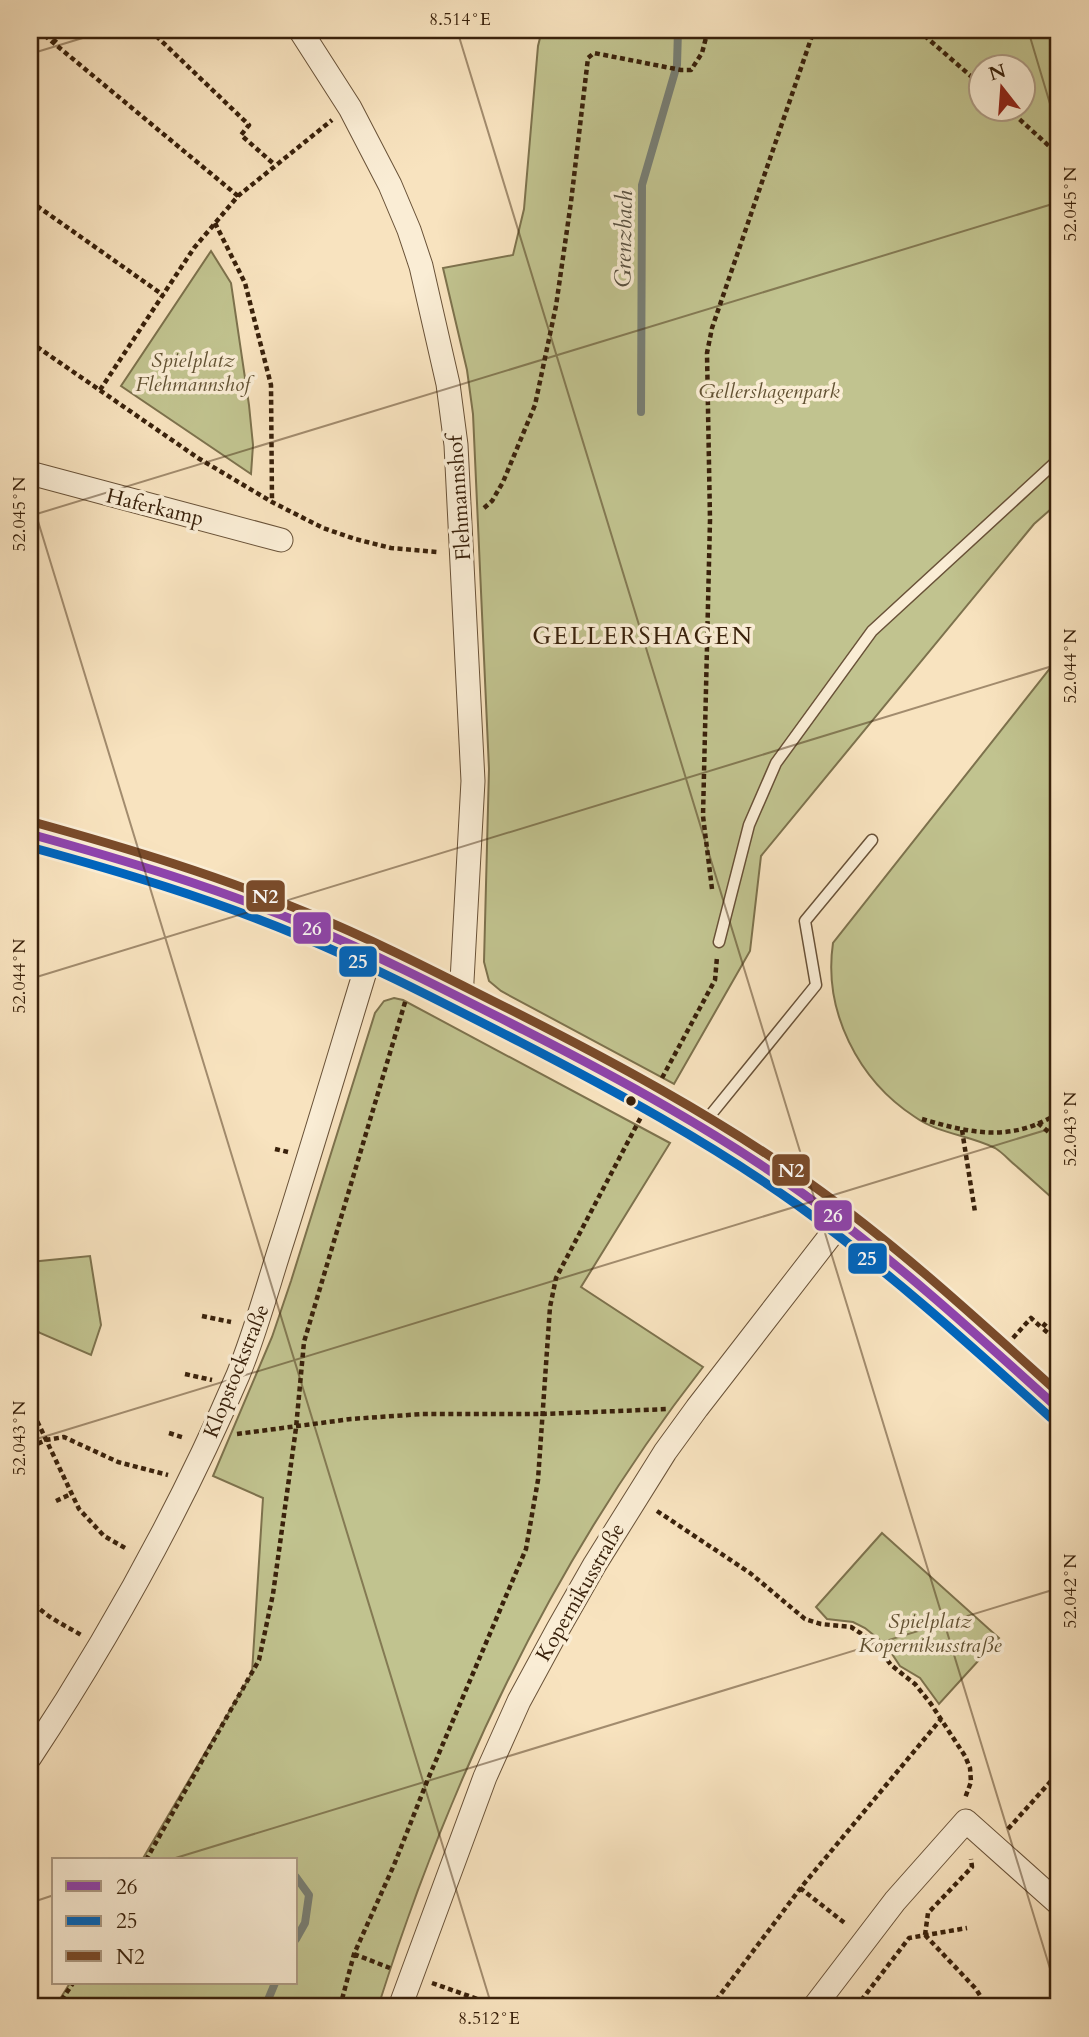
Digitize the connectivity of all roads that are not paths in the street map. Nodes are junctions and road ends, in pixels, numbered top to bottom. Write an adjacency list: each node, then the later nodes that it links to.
1 (300, 30): 9 (street, Flehmannshof)
2 (1059, 459): 7 (lane)
3 (30, 473): 4 (street, Haferkamp)
4 (281, 540)
5 (30, 834): 8 (street)
6 (872, 840): 10 (lane)
7 (719, 942)
8 (370, 955): 9 (street); 13 (street, Klopstockstraße)
9 (461, 999): 10 (street)
10 (700, 1128): 11 (street)
11 (841, 1222): 12 (street); 15 (street, Kopernikusstraße)
12 (1059, 1409)
13 (30, 1757)
14 (1059, 1904): 16 (street)
15 (400, 2007)
16 (814, 2007)

